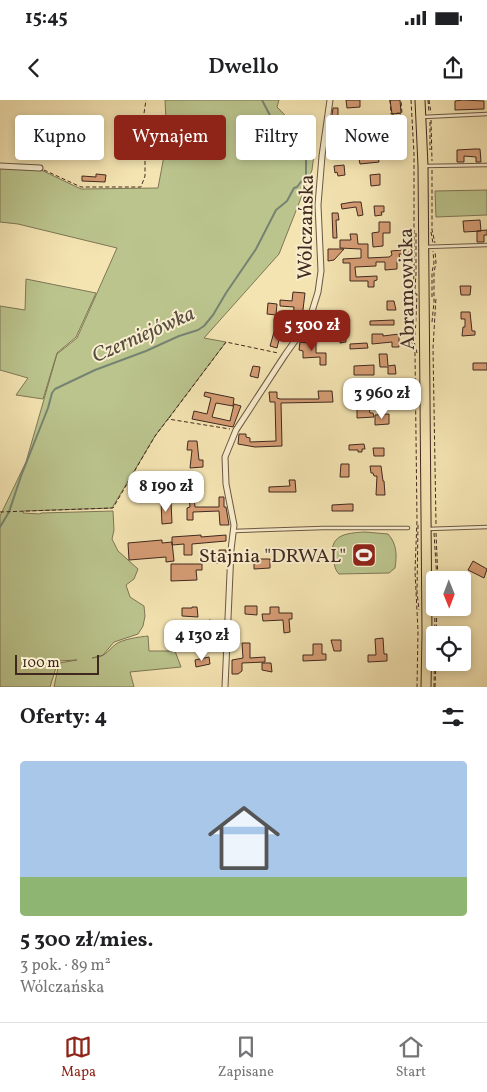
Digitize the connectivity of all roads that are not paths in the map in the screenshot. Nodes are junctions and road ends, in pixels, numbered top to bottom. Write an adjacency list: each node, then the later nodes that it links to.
1 (330, 100): 14 (street, Wólczańska)
2 (420, 100): 4 (main road, Abramowicka)
3 (487, 114): 4 (lane)
4 (427, 116): 7 (main road, Abramowicka)
5 (487, 164): 7 (lane)
6 (0, 166): 8 (street)
7 (428, 167): 10 (main road, Abramowicka)
8 (40, 168)
9 (487, 245): 10 (lane)
10 (423, 247): 13 (main road, Abramowicka)
11 (487, 527): 13 (lane)
12 (408, 528): 14 (lane)
13 (431, 528): 16 (main road, Abramowicka)
14 (233, 531): 15 (street, Wólczańska)
15 (225, 687)
16 (426, 687)

